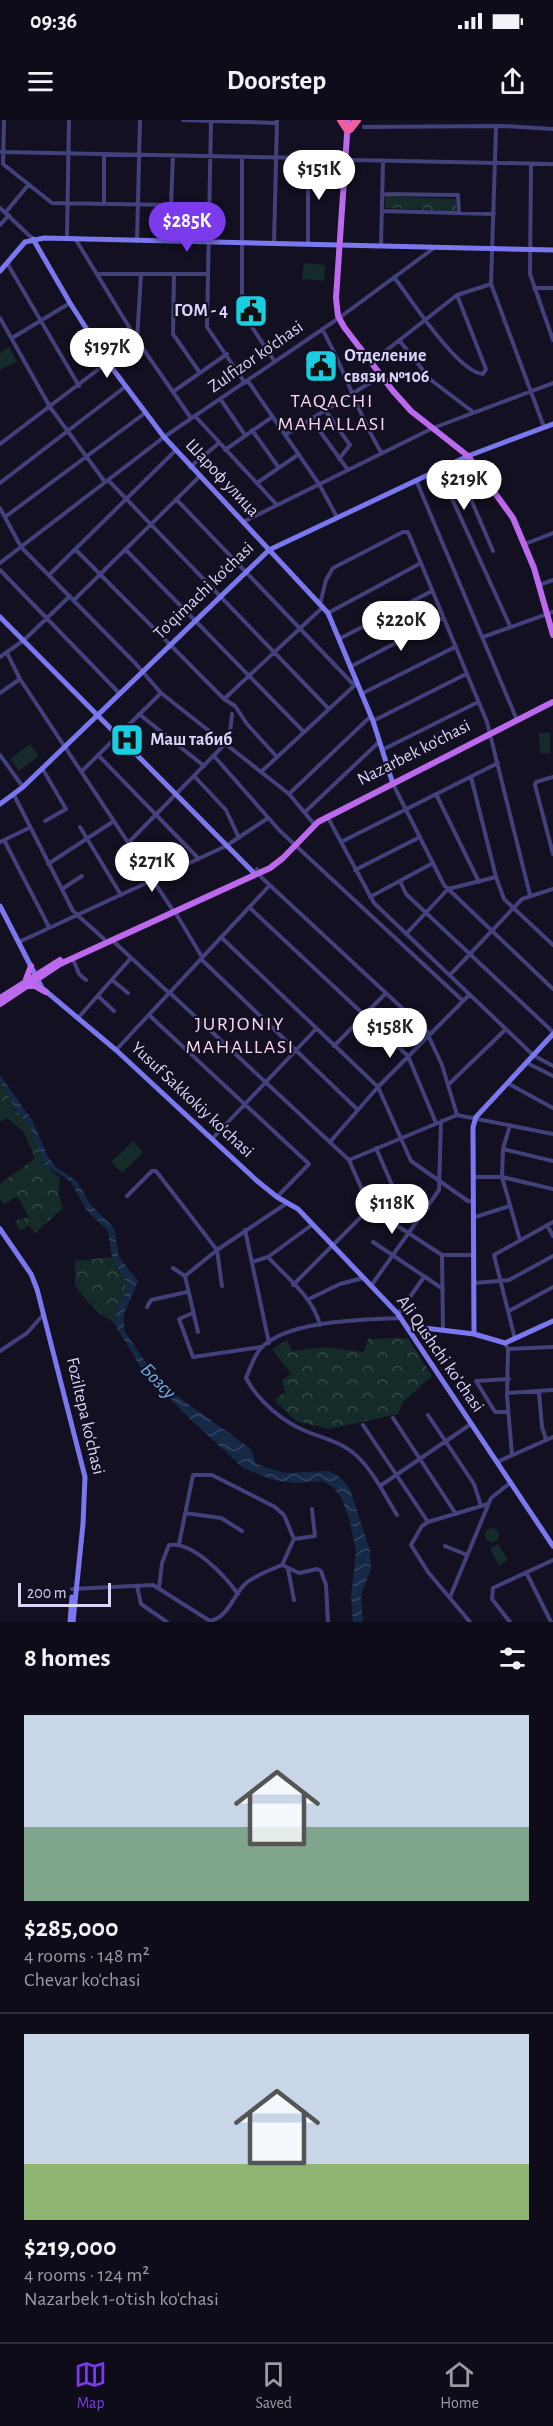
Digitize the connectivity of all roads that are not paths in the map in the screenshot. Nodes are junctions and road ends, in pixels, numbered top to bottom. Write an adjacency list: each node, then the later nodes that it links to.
1 (4, 120): 16 (street)
2 (69, 120): 17 (street)
3 (140, 120): 19 (street)
4 (183, 120): 9 (street)
5 (341, 120): 14 (highway)
6 (349, 120): 14 (main road)
7 (357, 120): 14 (highway)
8 (436, 120): 12 (street)
9 (210, 121): 10 (street); 21 (street)
10 (277, 121): 23 (street)
11 (364, 127): 12 (street)
12 (439, 128): 13 (street)
13 (496, 128): 15 (street); 27 (street)
14 (349, 129): 25 (main road); 49 (main road)
15 (553, 129)
16 (2, 152): 17 (street); 30 (street)
17 (69, 153): 18 (street); 32 (street)
18 (104, 154): 19 (street); 33 (street)
19 (139, 155): 20 (street); 34 (street)
20 (172, 155): 21 (street); 34 (street)
21 (209, 156): 22 (street); 45 (street)
22 (242, 157): 23 (street); 46 (street)
23 (276, 158): 24 (street); 47 (street)
24 (308, 158): 25 (street); 48 (street)
25 (349, 161): 26 (street); 49 (main road)
26 (383, 161): 27 (street); 31 (street)
27 (496, 163): 28 (street); 39 (street)
28 (531, 164): 29 (street); 53 (street)
29 (553, 164)
30 (29, 184): 32 (street); 37 (street)
31 (383, 194): 36 (street); 38 (street)
32 (68, 203): 33 (street); 41 (street)
33 (104, 204): 34 (street)
34 (138, 205): 44 (street)
35 (0, 208): 37 (street, Шароф улица)
36 (383, 210): 38 (street); 50 (street)
37 (8, 213): 40 (street); 42 (street, Шароф улица)
38 (459, 213): 39 (street)
39 (494, 214): 52 (street)
40 (0, 225)
41 (67, 235)
42 (33, 239): 43 (main road); 55 (main road); 66 (main road, Шароф улица)
43 (76, 240): 44 (main road); 58 (street)
44 (137, 241): 45 (main road)
45 (207, 242): 46 (main road); 60 (street)
46 (241, 243): 47 (main road); 78 (street)
47 (274, 243): 48 (main road)
48 (308, 243): 49 (main road)
49 (342, 244): 50 (main road); 67 (main road)
50 (381, 245): 51 (main road)
51 (435, 247): 52 (main road); 61 (street, Zulfizor ko'chasi)
52 (493, 249): 53 (main road); 62 (street)
53 (530, 250): 54 (main road); 63 (street)
54 (553, 250)
55 (7, 263): 56 (main road); 70 (street)
56 (0, 270)
57 (141, 273): 58 (street); 59 (street); 73 (street)
58 (98, 274): 73 (street)
59 (174, 274): 60 (street); 80 (street)
60 (206, 274): 76 (street)
61 (394, 277): 67 (street, Zulfizor ko'chasi); 69 (street)
62 (491, 284): 65 (street); 87 (street)
63 (534, 288): 64 (street); 75 (street)
64 (553, 288)
65 (458, 295): 69 (street); 69 (street)
66 (70, 303): 70 (street); 79 (main road, Шароф улица)
67 (340, 317): 71 (street, Zulfizor ko'chasi); 77 (main road); 81 (main road)
68 (0, 318): 72 (street)
69 (426, 319): 74 (street)
70 (41, 321): 72 (street); 84 (street)
71 (322, 329): 78 (street, Zulfizor ko'chasi); 88 (street)
72 (12, 338): 90 (street)
73 (138, 340): 79 (street); 86 (street)
74 (399, 340): 77 (street); 93 (street)
75 (553, 340)
76 (226, 354): 80 (street); 82 (street)
77 (374, 360): 99 (main road)
78 (275, 362): 82 (street, Zulfizor ko'chasi)
79 (109, 364): 84 (street); 85 (main road, Шароф улица)
80 (200, 373): 86 (street)
81 (381, 376): 88 (street); 99 (main road)
82 (246, 382): 89 (street, Zulfizor ko'chasi); 95 (street)
83 (553, 383): 87 (street)
84 (79, 386): 90 (street)
85 (125, 387): 92 (main road, Шароф улица); 100 (street)
86 (174, 391): 94 (street)
87 (530, 392): 93 (street); 98 (street)
88 (351, 393): 91 (street); 109 (street)
89 (221, 400): 94 (street, Zulfizor ko'chasi); 102 (street)
90 (50, 407): 100 (street); 105 (street)
91 (325, 410): 96 (street); 113 (street)
92 (145, 413): 104 (main road, Шароф улица); 112 (street)
93 (473, 413): 99 (street)
94 (193, 417): 104 (street, Zulfizor ko'chasi); 106 (street)
95 (272, 417): 101 (street); 103 (street)
96 (311, 419): 103 (street); 113 (street)
97 (553, 423): 98 (main road, To'qimachi ko'chasi)
98 (544, 426): 111 (main road, To'qimachi ko'chasi)
99 (435, 427): 109 (street); 111 (main road)
100 (68, 430): 112 (street); 122 (street)
101 (252, 430): 102 (street); 116 (street)
102 (245, 435): 107 (street)
103 (285, 435): 110 (street)
104 (164, 437): 108 (main road, Шароф улица); 121 (street, Zulfizor ko'chasi)
105 (1, 442)
106 (219, 443): 107 (street); 115 (street)
107 (225, 450): 123 (street)
108 (175, 451): 115 (main road, Шароф улица); 126 (street)
109 (381, 453): 118 (street)
110 (299, 454): 116 (street); 124 (street)
111 (469, 454): 114 (main road, To'qimachi ko'chasi); 136 (main road)
112 (86, 456): 121 (street); 129 (street)
113 (339, 459): 118 (street)
114 (455, 462): 117 (main road, To'qimachi ko'chasi); 141 (street)
115 (190, 467): 119 (main road, Шароф улица)
116 (279, 468): 123 (street)
117 (439, 469): 120 (main road, To'qimachi ko'chasi); 161 (street)
118 (348, 470): 124 (street)
119 (200, 477): 125 (street); 131 (main road, Шароф улица)
120 (416, 480): 130 (main road, To'qimachi ko'chasi); 164 (street)
121 (107, 481): 126 (street); 137 (street, Zulfizor ko'chasi)
122 (0, 483)
123 (257, 483): 127 (street)
124 (319, 484): 127 (street); 130 (street)
125 (176, 499): 133 (street); 145 (street)
126 (127, 500): 133 (street); 138 (street)
127 (277, 505): 131 (street)
128 (0, 508): 129 (street)
129 (4, 517): 132 (street)
130 (337, 518): 140 (main road, To'qimachi ko'chasi)
131 (242, 522): 140 (main road, Шароф улица)
132 (7, 523): 134 (street); 137 (street)
133 (150, 524): 139 (street); 151 (street)
134 (0, 527)
135 (553, 533): 136 (street)
136 (527, 543): 149 (main road); 155 (main road)
137 (21, 547): 142 (street, Zulfizor ko'chasi); 147 (street)
138 (76, 549): 146 (street); 147 (street)
139 (125, 549): 146 (street); 159 (street)
140 (269, 550): 145 (main road, To'qimachi ko'chasi); 153 (main road, Шароф улица)
141 (493, 551)
142 (0, 562)
143 (420, 563): 150 (street); 153 (street); 154 (street)
144 (0, 570): 158 (street)
145 (246, 572): 151 (main road, To'qimachi ko'chasi); 162 (street)
146 (100, 573): 152 (street); 167 (street)
147 (49, 575): 152 (street)
148 (553, 580): 149 (street)
149 (542, 584): 155 (main road)
150 (432, 591): 157 (street); 165 (street)
151 (220, 597): 159 (main road, To'qimachi ko'chasi); 169 (street)
152 (72, 598): 158 (street); 172 (street)
153 (321, 605): 154 (main road, Шароф улица); 162 (street)
154 (328, 613): 165 (main road, Шароф улица)
155 (550, 613): 160 (main road); 161 (street); 163 (main road)
156 (0, 617): 166 (main road)
157 (443, 618): 168 (street); 171 (street)
158 (47, 619): 166 (street); 179 (street)
159 (196, 620): 167 (main road, To'qimachi ko'chasi); 174 (street)
160 (553, 623)
161 (510, 626): 164 (street)
162 (299, 630): 169 (street); 176 (street)
163 (553, 635)
164 (483, 637): 189 (street)
165 (339, 639): 171 (main road, Шароф улица)
166 (24, 640): 170 (street); 187 (main road)
167 (170, 645): 172 (main road, To'qimachi ko'chasi); 181 (street)
168 (455, 647): 173 (street); 180 (street)
169 (275, 651): 174 (street); 184 (street)
170 (2, 654): 175 (street)
171 (350, 666): 176 (main road, Шароф улица)
172 (142, 671): 178 (street); 179 (main road, To'qimachi ko'chasi)
173 (466, 674): 183 (street); 188 (street)
174 (250, 676): 181 (street); 190 (street)
175 (20, 679): 177 (street); 195 (street)
176 (355, 685): 180 (main road, Шароф улица); 184 (street)
177 (0, 693)
178 (161, 693): 185 (street); 194 (street)
179 (120, 694): 187 (main road, To'qimachi ko'chasi)
180 (361, 694): 188 (main road, Шароф улица)
181 (225, 699): 200 (street)
182 (553, 700): 189 (main road, Nazarbek ko'chasi)
183 (478, 702): 191 (street); 196 (street)
184 (328, 708): 190 (street)
185 (139, 714): 192 (street); 202 (street)
186 (232, 714): 194 (street)
187 (97, 715): 192 (main road); 195 (main road, To'qimachi ko'chasi)
188 (372, 719): 193 (main road, Шароф улица); 211 (street)
189 (516, 719): 191 (main road, Nazarbek ko'chasi)
190 (304, 732): 200 (street)
191 (490, 733): 201 (street); 209 (main road, Nazarbek ko'chasi)
192 (117, 736): 198 (street); 214 (main road)
193 (380, 742): 196 (main road, Шароф улица); 217 (street)
194 (224, 745): 199 (street); 205 (street)
195 (65, 746): 203 (main road, To'qimachi ko'chasi); 204 (street)
196 (382, 750): 209 (main road, Шароф улица)
197 (0, 755): 210 (street)
198 (98, 755): 204 (street); 218 (street)
199 (214, 756): 202 (street); 220 (street)
200 (277, 757): 205 (street)
201 (498, 763): 207 (street); 250 (street)
202 (205, 766): 206 (street)
203 (42, 768): 210 (main road, To'qimachi ko'chasi); 221 (street)
204 (82, 771): 222 (street)
205 (261, 772): 211 (street)
206 (195, 777): 214 (street); 227 (street)
207 (471, 777): 212 (street); 241 (street)
208 (553, 777): 234 (street)
209 (392, 782): 216 (street); 219 (main road, Nazarbek ko'chasi)
210 (23, 787): 213 (main road, To'qimachi ko'chasi)
211 (289, 794): 217 (street)
212 (436, 794): 216 (street); 244 (street)
213 (14, 795): 215 (main road, To'qimachi ko'chasi); 225 (street)
214 (176, 795): 218 (street); 233 (main road)
215 (0, 804)
216 (406, 809): 226 (street); 232 (street)
217 (306, 811): 223 (street)
218 (156, 815): 230 (street); 235 (street)
219 (327, 815): 223 (main road, Nazarbek ko'chasi); 232 (street)
220 (268, 818): 227 (street); 231 (street)
221 (45, 821)
222 (114, 821): 228 (street); 230 (street)
223 (314, 822): 231 (main road, Nazarbek ko'chasi)
224 (81, 827): 228 (street)
225 (29, 828): 229 (street); 237 (street)
226 (420, 837): 236 (street); 238 (street)
227 (239, 838): 233 (street)
228 (88, 839): 237 (street); 249 (street)
229 (2, 841): 258 (street)
230 (129, 842): 242 (street)
231 (294, 842): 239 (main road, Nazarbek ko'chasi); 285 (street)
232 (341, 842): 238 (street)
233 (226, 846): 235 (street); 239 (main road)
234 (553, 854)
235 (199, 859): 242 (street)
236 (434, 863): 243 (street); 247 (street)
237 (48, 864): 246 (street)
238 (355, 870): 251 (street)
239 (256, 872): 245 (street); 255 (main road, Nazarbek ko'chasi)
240 (82, 876): 246 (street)
241 (496, 877): 244 (street); 254 (street)
242 (154, 880): 249 (street); 255 (street)
243 (400, 881): 251 (street); 256 (street)
244 (479, 882): 247 (street)
245 (270, 885): 253 (street); 281 (street)
246 (62, 889): 257 (street)
247 (448, 889): 256 (street); 259 (street)
248 (553, 889): 250 (street)
249 (122, 895): 257 (street)
250 (530, 895): 254 (street)
251 (370, 897): 260 (street)
252 (0, 906): 264 (main road, Yusuf Sakkokiy ko'chasi)
253 (249, 907): 261 (street); 289 (street)
254 (512, 907): 259 (street); 265 (street)
255 (173, 910): 262 (main road); 263 (main road); 268 (street)
256 (427, 912): 260 (street); 266 (street)
257 (78, 914): 258 (street); 262 (street)
258 (49, 927): 264 (street)
259 (492, 931): 266 (street); 277 (street)
260 (406, 934): 272 (street)
261 (221, 937): 268 (street); 291 (street)
262 (104, 939): 271 (main road)
263 (112, 940): 267 (main road); 269 (street)
264 (19, 942): 270 (main road, Yusuf Sakkokiy ko'chasi)
265 (553, 945)
266 (471, 954): 272 (street); 293 (street)
267 (72, 958): 273 (main road); 274 (street)
268 (201, 958): 280 (street); 297 (street)
269 (130, 959): 275 (street); 280 (street)
270 (32, 965): 271 (main road); 273 (main road, Yusuf Sakkokiy ko'chasi); 276 (main road)
271 (44, 968): 273 (main road)
272 (450, 975): 282 (street)
273 (37, 976): 276 (main road); 278 (main road, Yusuf Sakkokiy ko'chasi); 290 (main road, Yusuf Sakkokiy ko'chasi)
274 (86, 980)
275 (112, 980): 279 (street); 283 (street)
276 (24, 984): 278 (main road); 284 (main road); 286 (main road)
277 (553, 989)
278 (46, 992): 290 (main road, Yusuf Sakkokiy ko'chasi)
279 (128, 993)
280 (169, 993): 288 (street); 303 (street)
281 (386, 993): 289 (street); 294 (street)
282 (469, 995): 285 (street); 292 (street)
283 (98, 996): 287 (street); 290 (street)
284 (0, 998)
285 (462, 1000): 294 (street)
286 (0, 1004)
287 (114, 1011)
288 (148, 1015): 296 (street); 307 (street)
289 (364, 1015): 295 (street); 299 (street)
290 (78, 1018): 296 (main road, Yusuf Sakkokiy ko'chasi)
291 (316, 1029): 295 (street); 297 (street)
292 (505, 1030): 298 (street); 305 (street)
293 (553, 1033): 298 (main road)
294 (429, 1035): 299 (street); 305 (street)
295 (334, 1046): 306 (street)
296 (116, 1050): 316 (main road, Yusuf Sakkokiy ko'chasi)
297 (295, 1052): 303 (street); 309 (street)
298 (533, 1055): 300 (main road); 301 (street)
299 (408, 1056): 306 (street); 312 (street)
300 (526, 1062): 302 (street); 304 (main road)
301 (553, 1066)
302 (553, 1076)
303 (265, 1083): 307 (street); 317 (street)
304 (507, 1083): 308 (street); 311 (main road)
305 (448, 1085): 310 (street)
306 (378, 1087): 309 (street); 315 (street)
307 (244, 1105): 316 (street); 327 (street)
308 (553, 1108)
309 (358, 1110): 317 (street)
310 (457, 1115): 311 (street); 312 (street)
311 (476, 1117): 313 (street); 322 (main road)
312 (439, 1122): 315 (street); 324 (street)
313 (510, 1125): 314 (street); 319 (street)
314 (553, 1134)
315 (399, 1138): 318 (street); 324 (street)
316 (212, 1139): 327 (main road, Yusuf Sakkokiy ko'chasi)
317 (330, 1142): 320 (street)
318 (376, 1148): 320 (street); 332 (street)
319 (504, 1149): 321 (street); 323 (street)
320 (349, 1160): 331 (street)
321 (553, 1161)
322 (474, 1177): 323 (street); 329 (main road)
323 (502, 1177): 325 (street); 330 (street)
324 (441, 1183): 329 (street); 332 (street)
325 (553, 1189)
326 (127, 1196): 345 (street)
327 (277, 1197): 328 (main road, Yusuf Sakkokiy ko'chasi)
328 (287, 1202): 335 (main road, Ali Qushchi koʻchasi); 338 (street)
329 (474, 1202): 333 (main road)
330 (510, 1206): 333 (street); 342 (street)
331 (370, 1208): 339 (street); 344 (street)
332 (428, 1208): 339 (street)
333 (475, 1217): 346 (main road)
334 (553, 1221): 336 (street)
335 (313, 1224): 344 (main road, Ali Qushchi koʻchasi); 349 (street)
336 (547, 1225): 341 (street); 342 (street)
337 (0, 1229): 368 (main road, Foziltepa ko'chasi)
338 (245, 1230): 345 (street); 351 (street)
339 (410, 1234): 347 (street); 348 (street)
340 (0, 1235): 368 (main road, Foziltepa ko'chasi)
341 (553, 1236)
342 (520, 1241): 356 (street)
343 (373, 1242): 347 (street)
344 (332, 1246): 355 (main road, Ali Qushchi koʻchasi); 358 (street)
345 (217, 1250): 353 (street); 359 (street)
346 (475, 1255): 348 (street); 357 (main road)
347 (394, 1256): 354 (street); 360 (street)
348 (442, 1256): 362 (street)
349 (268, 1257): 351 (street); 358 (street)
350 (553, 1257): 356 (street)
351 (252, 1262): 377 (street)
352 (173, 1268): 353 (street)
353 (185, 1276): 363 (street)
354 (424, 1276): 362 (street); 369 (street)
355 (363, 1278): 360 (main road, Ali Qushchi koʻchasi); 364 (street)
356 (501, 1281): 357 (street); 366 (street)
357 (475, 1283): 375 (main road)
358 (293, 1285): 364 (street)
359 (222, 1286)
360 (371, 1286): 369 (main road, Ali Qushchi koʻchasi)
361 (553, 1287): 366 (street)
362 (443, 1289): 373 (street)
363 (187, 1292): 365 (street); 367 (street)
364 (309, 1299): 371 (street)
365 (147, 1307)
366 (509, 1311): 376 (street)
367 (193, 1313): 374 (street); 379 (street)
368 (44, 1315): 381 (street); 419 (main road, Foziltepa ko'chasi)
369 (400, 1316): 371 (street); 372 (main road, Ali Qushchi koʻchasi)
370 (553, 1321): 376 (main road)
371 (320, 1325): 377 (street)
372 (410, 1330): 373 (main road); 389 (main road, Ali Qushchi koʻchasi)
373 (443, 1330): 375 (main road)
374 (198, 1332)
375 (474, 1334): 378 (main road)
376 (515, 1339): 378 (main road)
377 (269, 1343): 379 (street)
378 (506, 1346): 380 (street); 382 (street)
379 (262, 1347): 399 (street)
380 (553, 1347)
381 (0, 1351)
382 (509, 1379): 385 (street); 386 (street)
383 (553, 1390): 384 (street)
384 (539, 1392): 385 (street); 392 (street)
385 (507, 1393): 386 (street)
386 (507, 1412): 394 (street)
387 (428, 1415): 393 (street)
388 (393, 1418): 395 (street)
389 (471, 1424): 393 (street); 396 (main road, Ali Qushchi koʻchasi)
390 (363, 1425): 397 (street)
391 (553, 1437): 392 (street)
392 (546, 1439): 394 (street)
393 (446, 1441): 395 (street); 401 (street)
394 (512, 1455): 396 (street)
395 (420, 1459): 397 (street); 404 (street)
396 (497, 1462): 398 (main road, Ali Qushchi koʻchasi)
397 (396, 1475): 399 (street); 406 (street)
398 (511, 1482): 400 (street); 409 (main road, Ali Qushchi koʻchasi)
399 (380, 1486): 405 (street)
400 (488, 1504): 401 (street); 412 (street)
401 (481, 1506): 404 (street)
402 (312, 1509): 408 (street)
403 (185, 1513): 407 (street); 408 (street); 410 (street)
404 (456, 1514): 406 (street)
405 (397, 1515)
406 (428, 1522): 421 (street)
407 (243, 1531)
408 (294, 1539): 414 (street)
409 (552, 1541)
410 (179, 1544): 418 (street); 420 (street)
411 (445, 1546): 412 (street)
412 (467, 1555): 421 (street)
413 (553, 1560): 416 (street)
414 (282, 1566): 415 (street); 420 (street)
415 (288, 1569): 422 (street); 425 (street)
416 (526, 1572): 427 (street); 428 (street)
417 (137, 1586): 418 (street); 419 (street); 424 (street)
418 (159, 1588): 420 (street)
419 (74, 1589): 423 (main road, Foziltepa ko'chasi)
420 (238, 1594)
421 (450, 1597): 426 (street)
422 (294, 1600)
423 (71, 1622)
424 (167, 1622)
425 (328, 1622)
426 (470, 1622)
427 (510, 1622)
428 (551, 1622)

